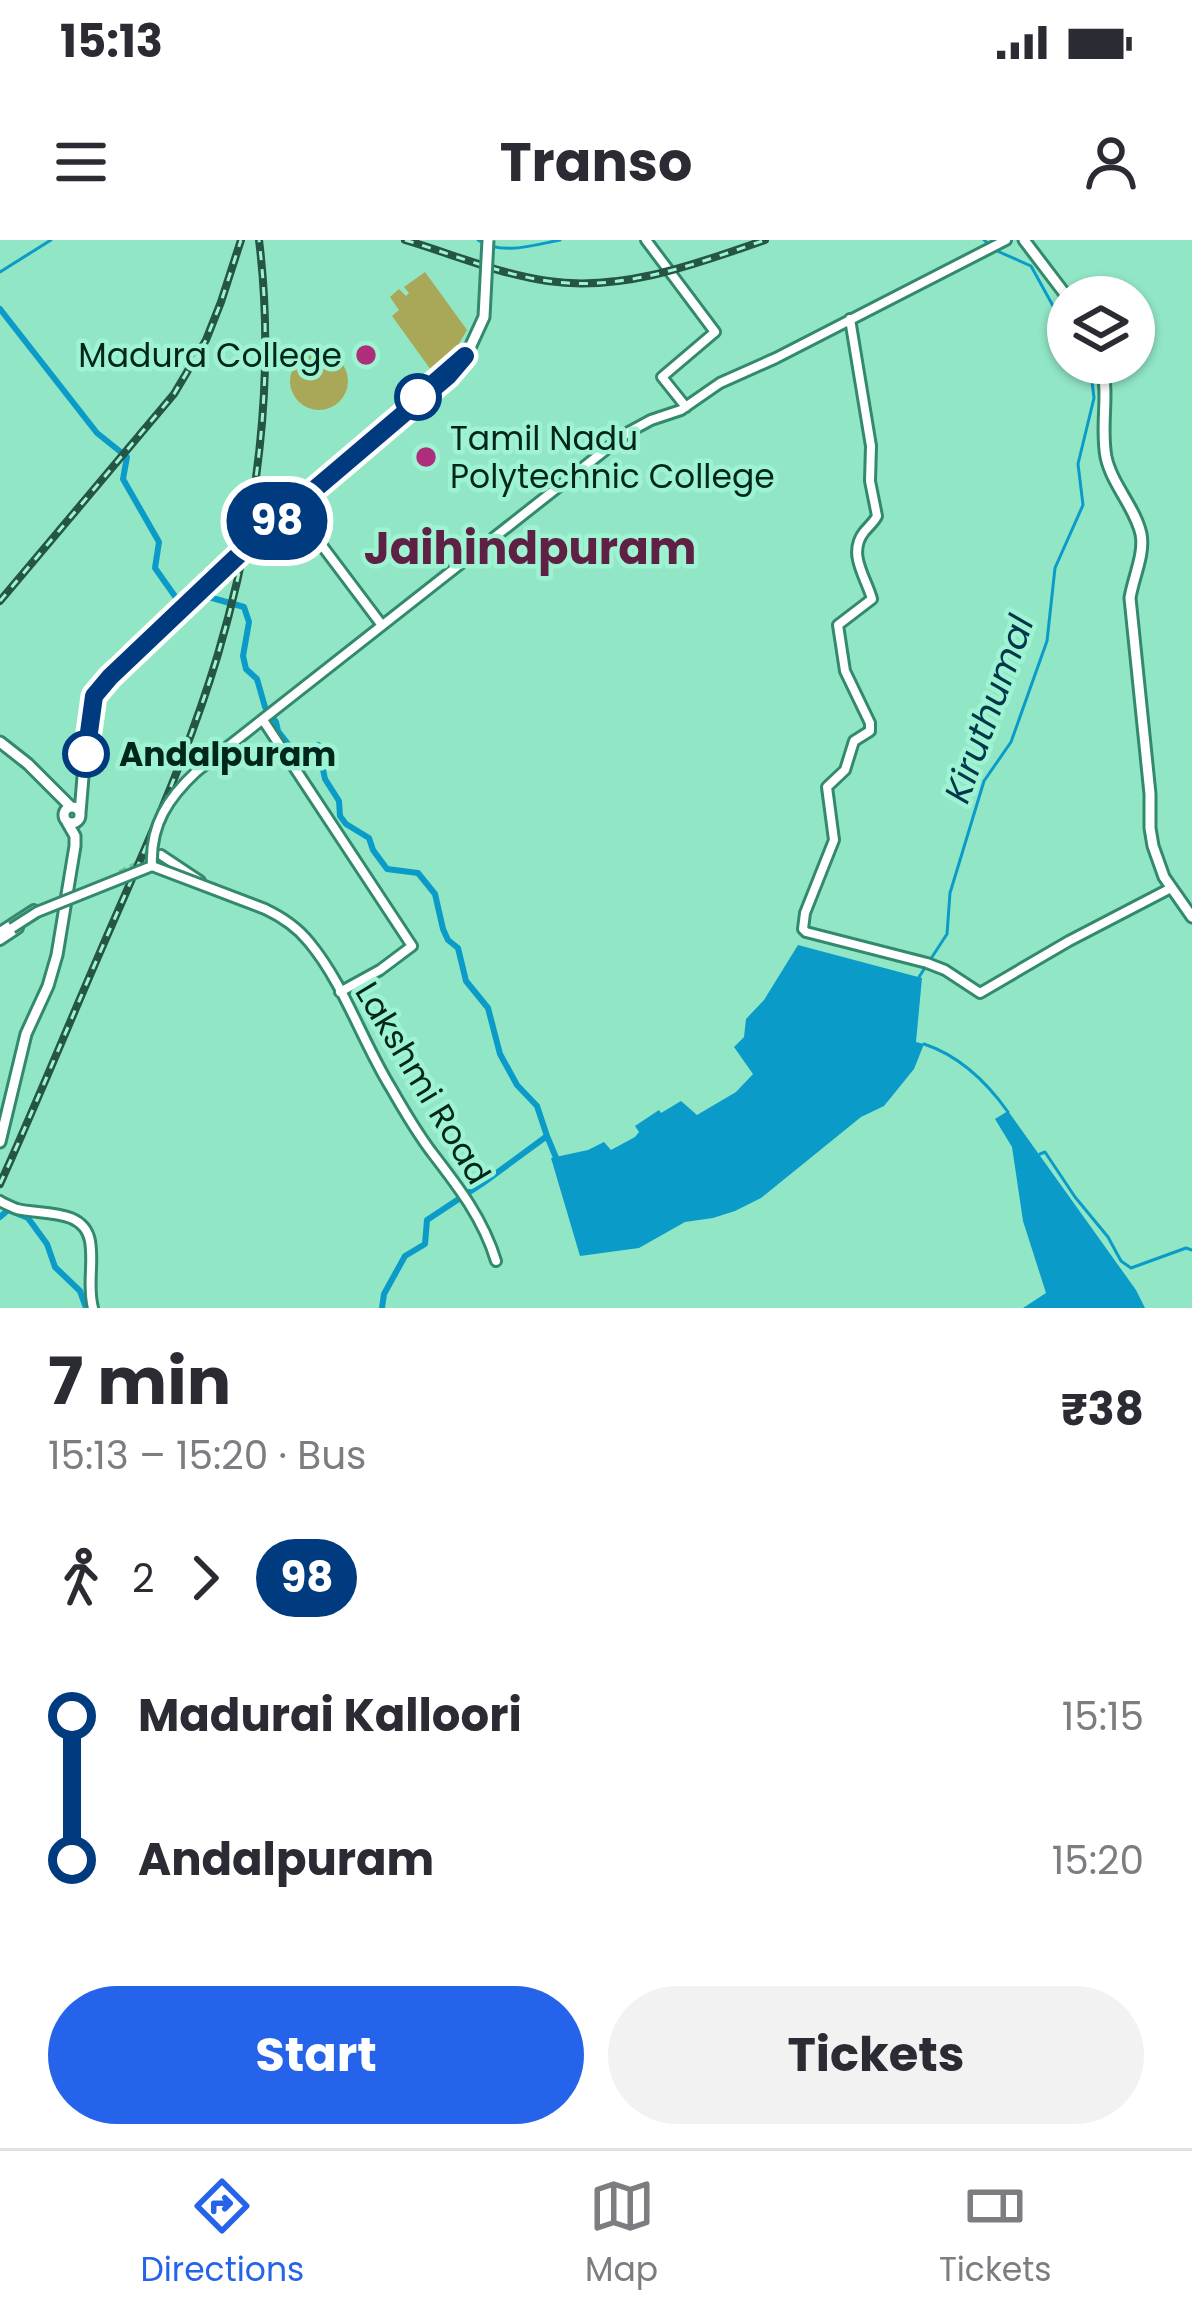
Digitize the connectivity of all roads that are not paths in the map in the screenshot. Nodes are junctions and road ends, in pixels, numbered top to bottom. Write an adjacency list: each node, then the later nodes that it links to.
1 (488, 240): 7 (main road, bridge)
2 (646, 240): 9 (street)
3 (1026, 240): 5 (main road)
4 (998, 245): 6 (street)
5 (1053, 276)
6 (850, 319): 9 (street); 21 (street)
7 (466, 355): 10 (main road); 11 (main road)
8 (1105, 384): 21 (main road)
9 (686, 407): 12 (street)
10 (332, 476): 11 (main road); 12 (street)
11 (317, 486): 15 (main road, bridge)
12 (381, 624): 13 (street)
13 (268, 716): 17 (street, bridge); 27 (street)
14 (0, 742): 15 (main road)
15 (72, 814): 20 (main road)
16 (161, 855): 18 (street, Lakshmi Road)
17 (152, 866): 25 (street, Lakshmi Road, bridge); 26 (street, bridge)
18 (183, 872): 25 (street, Lakshmi Road); 25 (street, Lakshmi Road)
19 (120, 874): 22 (street)
20 (72, 885): 22 (street); 23 (main road); 26 (street)
21 (1171, 888): 24 (main road)
22 (84, 891): 23 (street)
23 (67, 905): 26 (street); 28 (main road)
24 (1192, 917)
25 (302, 934): 27 (street, Lakshmi Road)
26 (0, 936)
27 (340, 992): 30 (street, Lakshmi Road)
28 (0, 1142)
29 (0, 1201): 31 (street)
30 (496, 1261)
31 (93, 1308)

